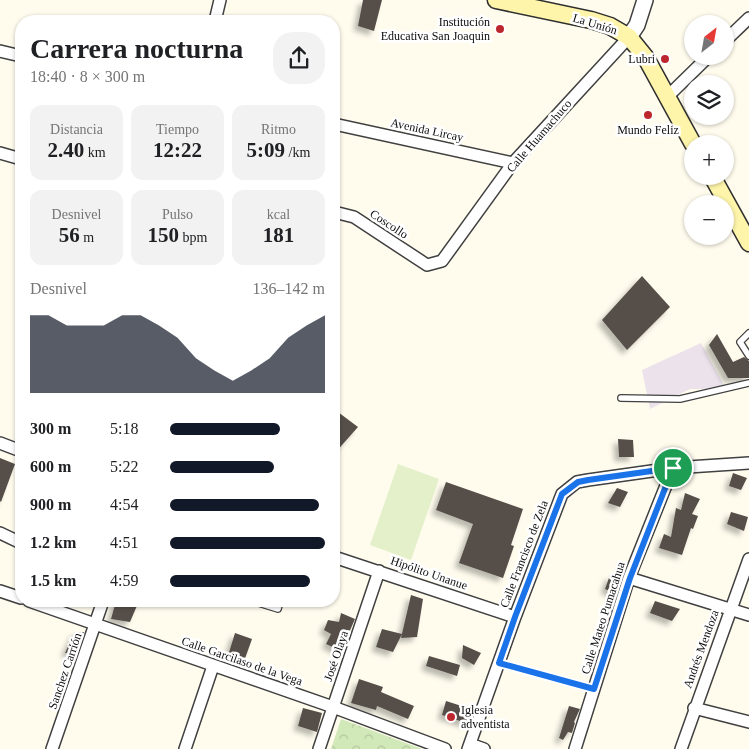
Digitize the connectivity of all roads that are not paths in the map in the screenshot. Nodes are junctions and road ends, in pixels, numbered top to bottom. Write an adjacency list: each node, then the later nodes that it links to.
1 (220, 0): 4 (street)
2 (496, 0): 7 (main road, La Unión)
3 (645, 0): 7 (street, Calle Huamachuco)
4 (217, 15)
5 (749, 18): 6 (street)
6 (734, 32)
7 (629, 36): 11 (main road, La Unión); 16 (street, Calle Huamachuco)
8 (0, 51): 9 (street)
9 (15, 55)
10 (700, 65): 11 (street)
11 (667, 97): 13 (main road, La Unión)
12 (340, 125): 16 (street, Avenida Lircay)
13 (689, 135)
14 (0, 153): 15 (street)
15 (15, 157)
16 (513, 163): 20 (street, Calle Huamachuco)
17 (717, 185): 19 (main road)
18 (340, 214): 20 (street, Coscollo)
19 (749, 243)
20 (427, 265)
21 (749, 333): 22 (lane)
22 (749, 356)
23 (749, 383): 24 (lane)
24 (622, 398)
25 (0, 443): 26 (street)
26 (15, 449)
27 (749, 463): 28 (street, Calle Francisco de Zela)
28 (673, 468): 34 (street, Calle Mateo Pumacahua); 41 (street, Calle Francisco de Zela)
29 (0, 533): 30 (street)
30 (15, 540)
31 (340, 558): 33 (street, Hipólito Unanue)
32 (749, 559): 39 (street, Andrés Mendoza)
33 (379, 571): 41 (street, Hipólito Unanue); 46 (street, José Olaya)
34 (630, 578): 39 (street); 45 (street, Calle Mateo Pumacahua)
35 (0, 591): 36 (street)
36 (15, 596)
37 (46, 607): 42 (street, Calle Garcilaso de la Vega)
38 (101, 607): 42 (street, Sanchez Carrión)
39 (730, 609): 40 (street); 47 (street, Andrés Mendoza)
40 (749, 615)
41 (515, 617): 43 (street, Calle Francisco de Zela)
42 (95, 625): 44 (street, Calle Garcilaso de la Vega); 50 (street, Sanchez Carrión)
43 (499, 663): 45 (lane); 49 (street, Calle Francisco de Zela)
44 (212, 666): 46 (street, Calle Garcilaso de la Vega); 51 (street)
45 (594, 689): 55 (street, Calle Mateo Pumacahua)
46 (333, 707): 52 (street, José Olaya); 53 (street, Calle Garcilaso de la Vega)
47 (694, 708): 48 (street); 56 (street, Andrés Mendoza)
48 (749, 722)
49 (469, 747): 54 (street)
50 (52, 749)
51 (186, 749)
52 (319, 749)
53 (445, 749)
54 (484, 749)
55 (575, 749)
56 (681, 749)

